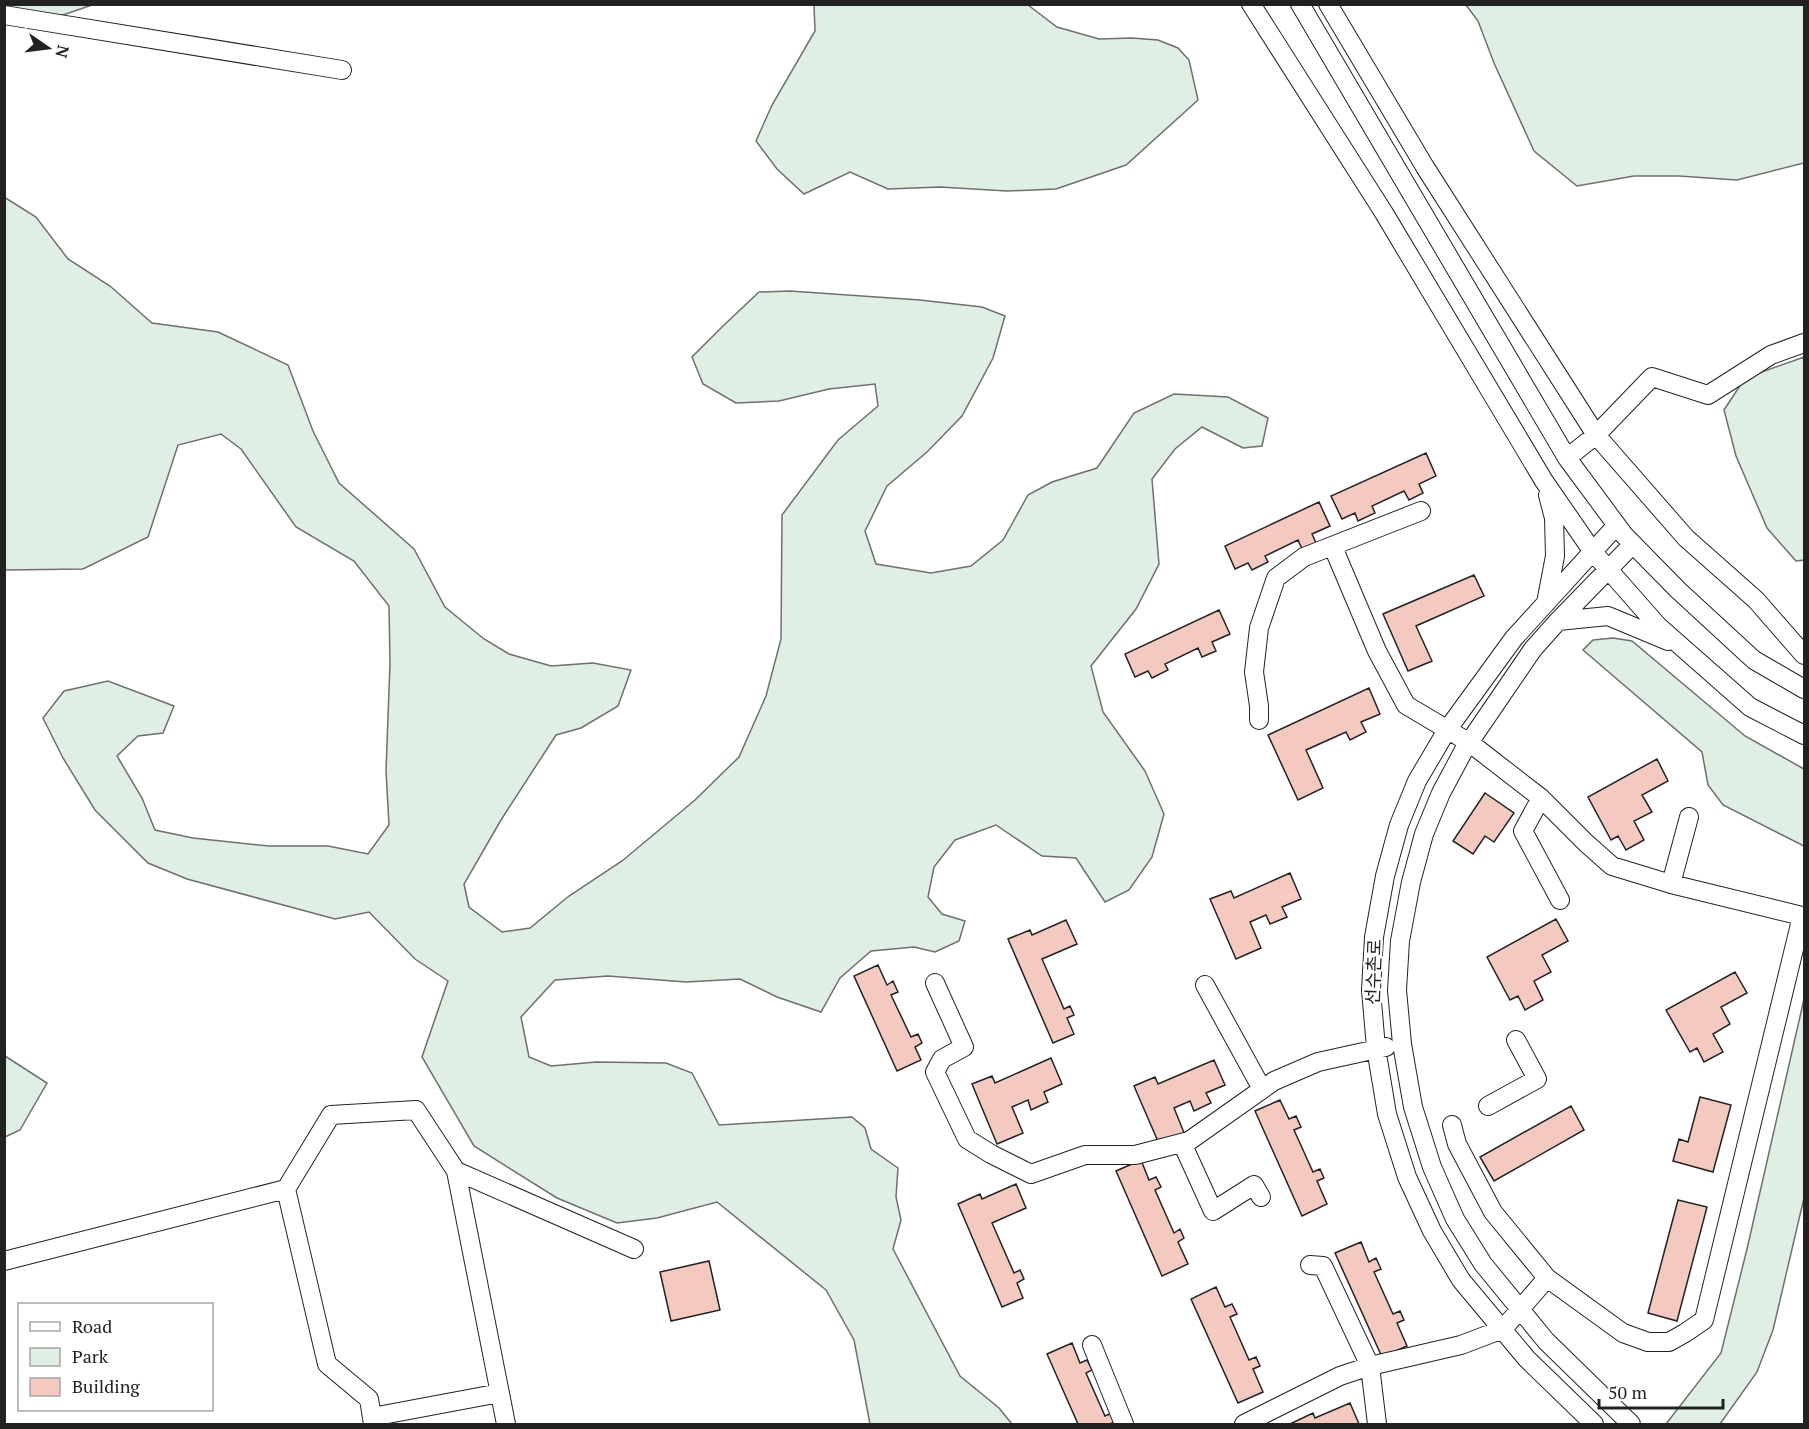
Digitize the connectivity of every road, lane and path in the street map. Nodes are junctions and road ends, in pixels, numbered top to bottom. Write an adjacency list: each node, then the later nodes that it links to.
1 (1251, 4): 9 (street)
2 (1300, 4): 8 (street)
3 (1328, 4): 7 (street)
4 (4, 15): 5 (street)
5 (342, 70)
6 (1804, 343): 7 (street)
7 (1596, 435): 8 (street); 19 (street)
8 (1567, 458): 11 (street)
9 (1544, 482): 14 (street); 16 (street)
10 (1421, 511): 13 (street)
11 (1616, 526): 12 (street); 14 (street, 선수촌로)
12 (1632, 545): 15 (street, 선수촌로); 20 (street)
13 (1334, 547): 21 (street); 22 (street)
14 (1593, 552): 15 (street); 16 (street, 선수촌로)
15 (1607, 569): 17 (street, 선수촌로); 18 (street)
16 (1546, 603): 22 (street, 선수촌로)
17 (1558, 621): 18 (street); 24 (street, 선수촌로)
18 (1681, 646): 23 (street)
19 (1804, 655)
20 (1804, 683)
21 (1259, 720)
22 (1447, 730): 24 (street); 33 (street, 선수촌로)
23 (1804, 735)
24 (1470, 743): 25 (street); 32 (street, 선수촌로)
25 (1541, 798): 27 (street); 28 (street)
26 (1689, 818): 27 (street)
27 (1671, 884): 44 (street)
28 (1560, 900)
29 (935, 983): 37 (street)
30 (1205, 985): 34 (street)
31 (1516, 1040): 35 (street)
32 (1402, 1044): 33 (street); 45 (street, 선수촌로)
33 (1376, 1048): 34 (street); 46 (street, 선수촌로)
34 (1262, 1089): 37 (street)
35 (1488, 1106)
36 (1452, 1125): 44 (street)
37 (1182, 1143): 40 (street)
38 (456, 1171): 39 (street); 41 (street); 49 (street)
39 (286, 1189): 42 (street); 50 (street)
40 (1261, 1197)
41 (633, 1249)
42 (4, 1261)
43 (1310, 1265): 48 (street)
44 (1546, 1278): 45 (street)
45 (1520, 1309): 46 (street); 56 (street, 선수촌로)
46 (1503, 1329): 48 (street); 55 (street, 선수촌로)
47 (1092, 1345): 52 (street)
48 (1370, 1366): 53 (street); 54 (street)
49 (500, 1393): 50 (street); 51 (street)
50 (373, 1421)
51 (506, 1425)
52 (1124, 1425)
53 (1244, 1425)
54 (1377, 1425)
55 (1594, 1425)
56 (1631, 1425)

